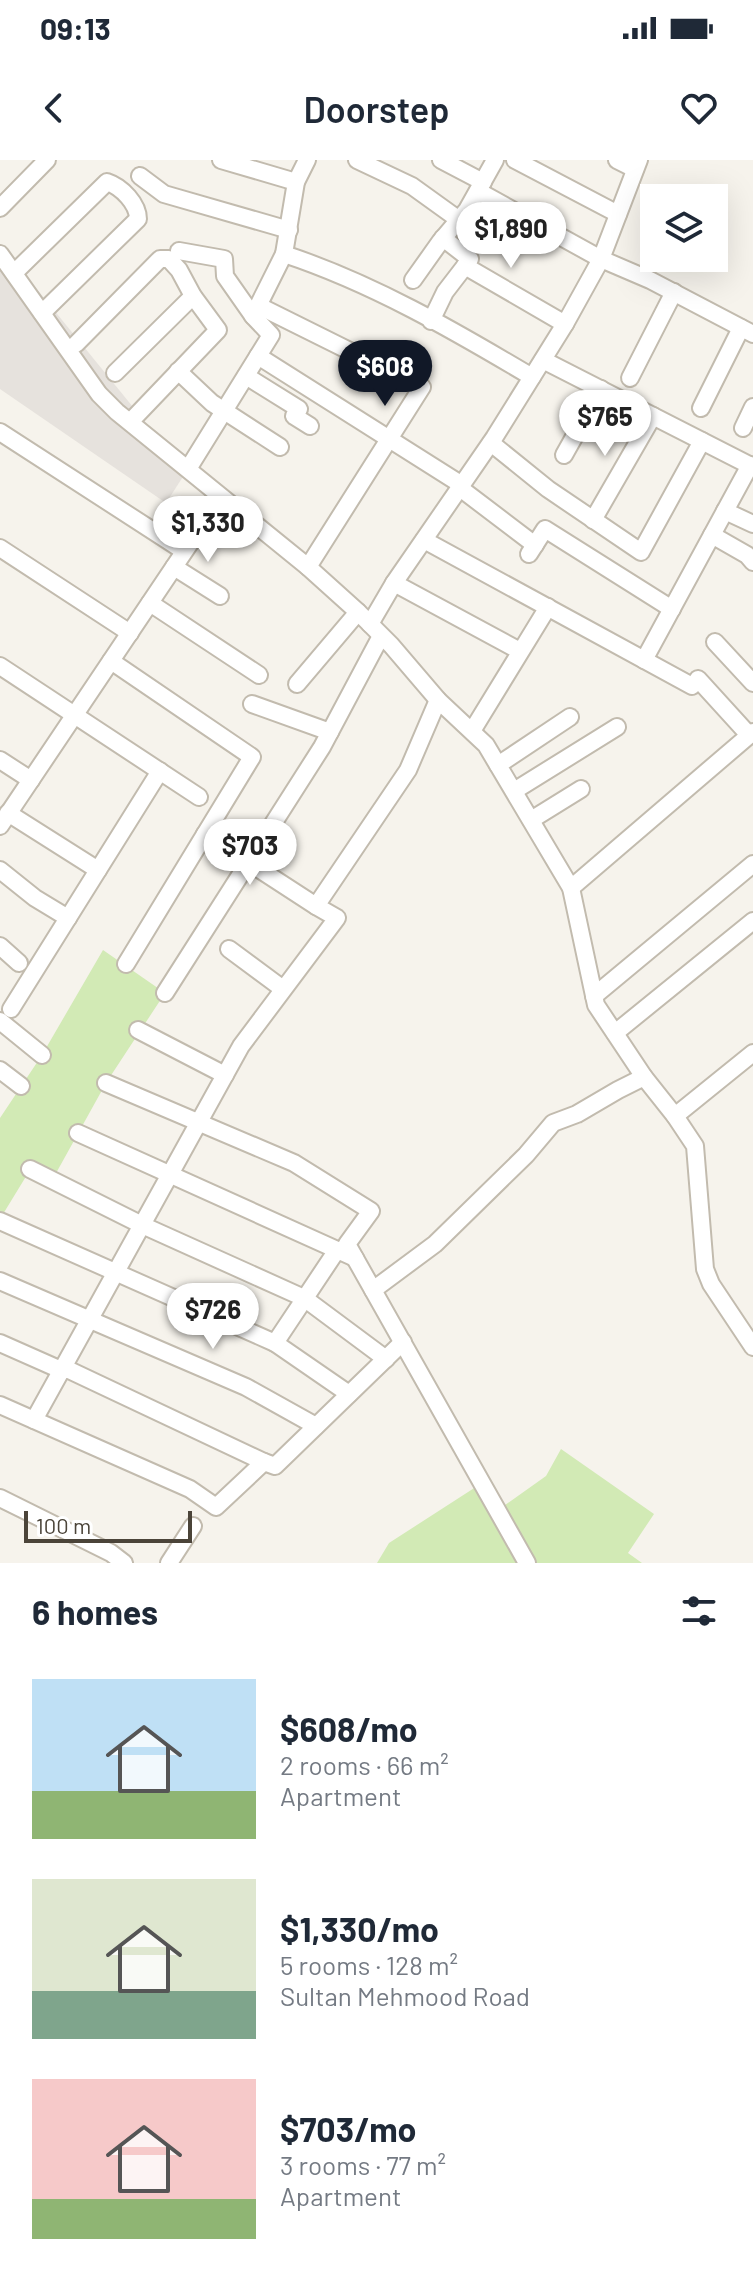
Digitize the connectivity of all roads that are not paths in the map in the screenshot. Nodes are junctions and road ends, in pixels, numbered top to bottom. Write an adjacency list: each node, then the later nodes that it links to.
1 (47, 160): 13 (street)
2 (221, 160): 11 (street)
3 (307, 160): 11 (street)
4 (357, 160): 15 (street)
5 (441, 160): 12 (street)
6 (495, 160): 12 (street)
7 (515, 160): 14 (street)
8 (617, 160): 9 (street)
9 (637, 165): 14 (street)
10 (140, 176): 16 (street)
11 (296, 182): 16 (street)
12 (480, 186): 15 (street); 22 (street)
13 (0, 208)
14 (618, 214): 22 (street)
15 (459, 220): 17 (street); 18 (street)
16 (289, 230): 21 (street)
17 (443, 238): 23 (street); 25 (street)
18 (487, 240)
19 (179, 251): 28 (street)
20 (0, 254): 24 (street)
21 (284, 254): 28 (street); 30 (street)
22 (601, 259): 26 (street); 31 (street)
23 (465, 266): 30 (street); 31 (street)
24 (14, 273): 29 (street); 29 (street)
25 (413, 280)
26 (674, 292): 32 (street); 40 (street)
27 (193, 296): 33 (street); 36 (street); 37 (street)
28 (256, 311): 34 (street); 50 (street)
29 (42, 313): 46 (street)
30 (431, 321): 39 (street)
31 (565, 324): 35 (street)
32 (747, 331): 43 (street)
33 (76, 344)
34 (258, 356): 38 (street); 50 (street)
35 (543, 360): 39 (street); 41 (street)
36 (178, 371): 44 (street); 46 (street)
37 (115, 373)
38 (246, 376): 44 (street); 47 (street)
39 (532, 377): 52 (street)
40 (630, 378)
41 (601, 389): 45 (street); 54 (street)
42 (753, 407): 48 (street)
43 (701, 408)
44 (224, 411): 53 (street); 56 (street)
45 (653, 416): 51 (street); 60 (street)
46 (130, 422): 56 (street)
47 (310, 426)
48 (743, 428)
49 (0, 432): 65 (street)
50 (389, 439): 57 (street); 68 (street)
51 (702, 441): 55 (street); 60 (street)
52 (491, 443): 57 (street); 60 (street)
53 (280, 447)
54 (564, 455)
55 (751, 466): 59 (street)
56 (188, 469): 58 (street)
57 (461, 486): 63 (street); 73 (street)
58 (221, 497): 65 (street); 68 (street)
59 (725, 511): 61 (street); 62 (street)
60 (593, 520)
61 (753, 524)
62 (712, 535): 66 (street); 73 (street)
63 (424, 540): 69 (street); 72 (street)
64 (0, 548): 76 (street)
65 (184, 551): 67 (street)
66 (753, 562)
67 (174, 567): 70 (street); 71 (street)
68 (308, 567): 74 (street)
69 (394, 583): 75 (street); 78 (street)
70 (220, 596)
71 (150, 603): 76 (street); 82 (street)
72 (548, 607): 78 (street); 79 (street)
73 (672, 609): 79 (street)
74 (358, 612): 75 (street); 84 (street)
75 (376, 630): 85 (street); 91 (street)
76 (130, 633): 80 (street)
77 (715, 642): 83 (street)
78 (520, 651): 90 (street)
79 (644, 660): 92 (street)
80 (111, 661): 87 (street); 102 (street)
81 (0, 666): 87 (street)
82 (259, 675)
83 (753, 683)
84 (297, 684)
85 (438, 700): 90 (street); 108 (street)
86 (252, 704): 91 (street)
87 (75, 715): 95 (street); 96 (street)
88 (570, 717): 94 (street)
89 (617, 727): 98 (street)
90 (472, 731): 94 (street)
91 (330, 732): 103 (street)
92 (751, 734): 107 (street)
93 (0, 760): 96 (street)
94 (498, 765): 98 (street)
95 (160, 771): 99 (street); 106 (street)
96 (31, 780): 100 (street)
97 (581, 789): 101 (street)
98 (514, 791): 101 (street)
99 (199, 797)
100 (4, 820): 106 (street)
101 (531, 820): 107 (street)
102 (205, 834): 103 (street); 114 (street)
103 (248, 862): 108 (street); 116 (street)
104 (753, 864): 117 (street)
105 (0, 870): 109 (street)
106 (98, 870): 109 (street)
107 (571, 888): 117 (street)
108 (316, 906): 115 (street)
109 (68, 918): 118 (street)
110 (753, 921): 120 (street)
111 (0, 946): 113 (street)
112 (229, 949): 115 (street)
113 (19, 963)
114 (126, 964)
115 (283, 989): 124 (street)
116 (165, 993)
117 (594, 996): 120 (street)
118 (6, 1015): 122 (street)
119 (138, 1030): 124 (street)
120 (615, 1033): 125 (street)
121 (753, 1053): 128 (street)
122 (42, 1055)
123 (0, 1070): 127 (street)
124 (225, 1075): 129 (street)
125 (644, 1077): 128 (street); 139 (street)
126 (106, 1083): 129 (street)
127 (21, 1086)
128 (675, 1116): 145 (street)
129 (199, 1122): 132 (street); 136 (street)
130 (78, 1133): 132 (street)
131 (30, 1169): 134 (street)
132 (170, 1175): 134 (street); 135 (street)
133 (0, 1221): 137 (street)
134 (142, 1225): 137 (street); 140 (street)
135 (337, 1250): 136 (street); 140 (street)
136 (355, 1258): 139 (street)
137 (116, 1272): 141 (street); 144 (street)
138 (0, 1281): 141 (street)
139 (373, 1290): 142 (street)
140 (304, 1298): 144 (street); 146 (street)
141 (89, 1320): 147 (street); 151 (street)
142 (403, 1342): 146 (street); 157 (street)
143 (0, 1343): 147 (street)
144 (275, 1343): 148 (street)
145 (753, 1346)
146 (386, 1359): 148 (street)
147 (61, 1370): 150 (street); 152 (street)
148 (349, 1394): 151 (street)
149 (0, 1405): 150 (street)
150 (34, 1420): 152 (street)
151 (316, 1426): 152 (street)
152 (264, 1462)
153 (0, 1498): 155 (street)
154 (193, 1526): 156 (street)
155 (124, 1563)
156 (169, 1563)
157 (527, 1563)

